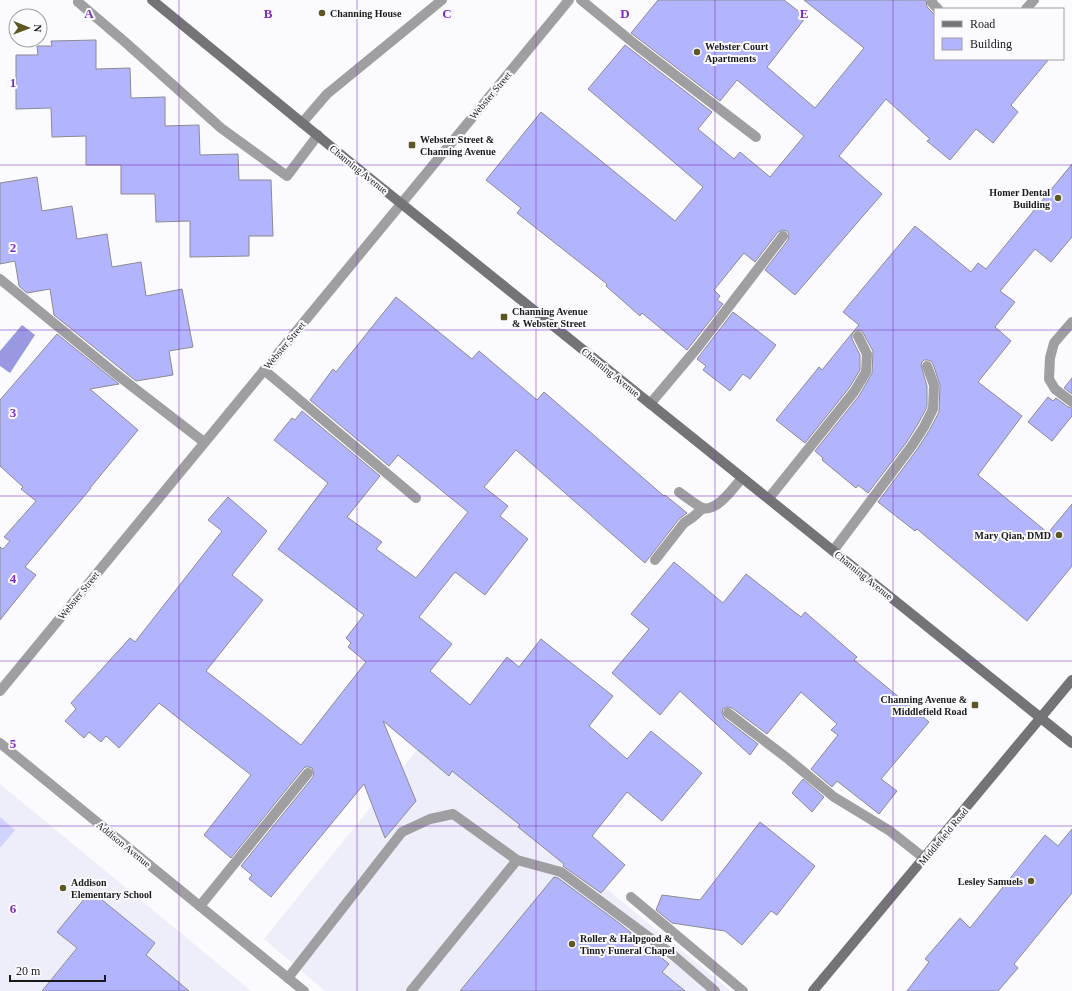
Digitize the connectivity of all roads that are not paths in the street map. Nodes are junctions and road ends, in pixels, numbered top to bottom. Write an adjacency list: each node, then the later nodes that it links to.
1 (79, 0): 11 (street)
2 (152, 0): 10 (street, Channing Avenue)
3 (442, 0): 10 (street)
4 (569, 0): 13 (street, Webster Street)
5 (581, 0): 12 (street)
6 (932, 0): 8 (street)
7 (1034, 0): 9 (street)
8 (937, 8)
9 (1027, 8)
10 (302, 122): 11 (street, Channing Avenue)
11 (318, 135): 13 (street, Channing Avenue)
12 (756, 137)
13 (401, 203): 19 (street, Webster Street); 21 (street, Channing Avenue)
14 (783, 236): 21 (street)
15 (0, 279): 22 (street)
16 (1072, 322): 20 (street)
17 (858, 336): 26 (street)
18 (928, 366): 28 (street)
19 (264, 370): 22 (street, Webster Street); 25 (street)
20 (1072, 402)
21 (650, 404): 23 (street, Channing Avenue)
22 (204, 442): 31 (street, Webster Street)
23 (742, 478): 26 (street, Channing Avenue); 27 (street)
24 (679, 492): 27 (street)
25 (416, 498)
26 (768, 498): 28 (street, Channing Avenue)
27 (703, 508): 29 (street)
28 (833, 551): 33 (street, Channing Avenue)
29 (655, 560)
30 (1072, 680): 33 (street, Middlefield Road)
31 (0, 691)
32 (728, 713): 37 (street)
33 (1041, 718): 35 (street, Channing Avenue); 37 (street, Middlefield Road)
34 (0, 743): 40 (street, Addison Avenue)
35 (1072, 743)
36 (308, 773): 40 (street)
37 (924, 858): 46 (street, Middlefield Road)
38 (517, 860): 41 (street); 43 (street); 44 (street)
39 (631, 897): 45 (street)
40 (200, 906): 41 (street, Addison Avenue)
41 (288, 978): 42 (street, Addison Avenue)
42 (304, 991)
43 (411, 991)
44 (715, 991)
45 (743, 991)
46 (813, 991)

